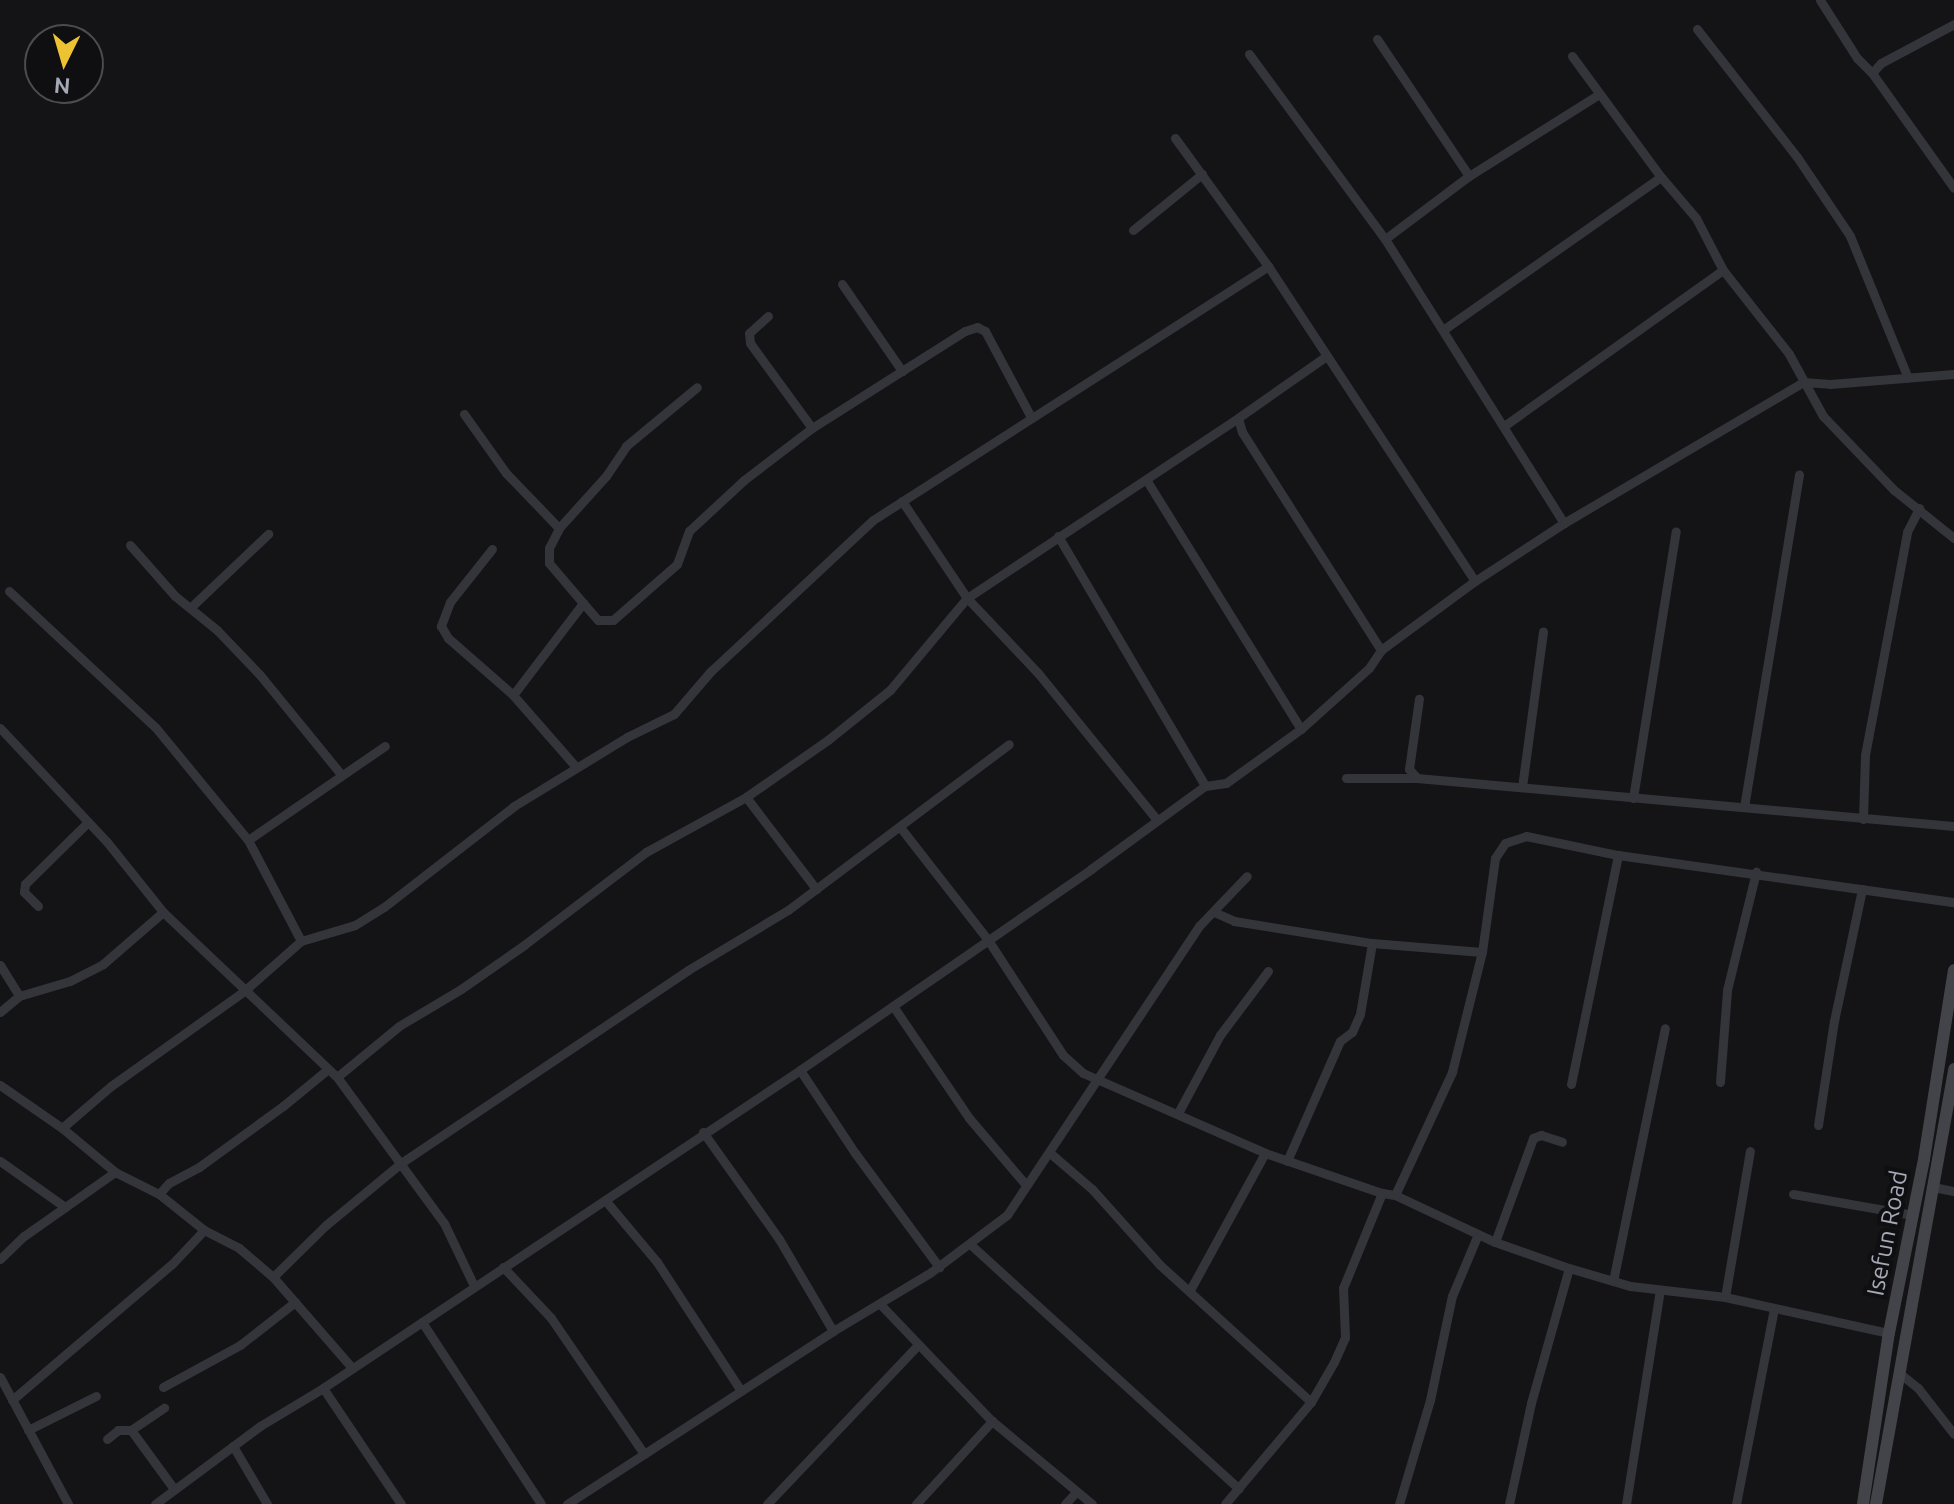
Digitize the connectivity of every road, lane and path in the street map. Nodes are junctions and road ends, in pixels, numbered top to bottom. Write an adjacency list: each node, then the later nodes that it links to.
1 (1820, 0): 7 (street)
2 (1954, 24): 7 (street)
3 (1697, 29): 24 (street)
4 (1377, 39): 11 (street)
5 (1249, 54): 15 (street)
6 (1572, 56): 8 (street)
7 (1872, 73): 13 (street)
8 (1599, 94): 11 (street); 12 (street)
9 (1175, 138): 10 (street)
10 (1202, 174): 14 (street); 16 (street)
11 (1469, 176): 15 (street)
12 (1661, 177): 17 (street); 20 (street)
13 (1954, 188)
14 (1133, 230)
15 (1385, 239): 20 (street)
16 (1268, 266): 21 (street); 28 (street)
17 (1723, 270): 25 (street); 30 (street)
18 (842, 284): 22 (street)
19 (768, 316): 31 (street)
20 (1443, 330): 30 (street)
21 (1325, 357): 29 (street); 45 (street)
22 (902, 371): 28 (street); 31 (street)
23 (1954, 374): 24 (street)
24 (1908, 378): 25 (street)
25 (1803, 382): 35 (street); 37 (street)
26 (697, 387): 38 (street)
27 (464, 414): 38 (street)
28 (1031, 417): 34 (street)
29 (1238, 418): 33 (street); 51 (street)
30 (1504, 426): 37 (street)
31 (812, 428): 48 (street)
32 (1799, 475): 66 (street)
33 (1147, 481): 42 (street); 55 (street)
34 (902, 501): 47 (street); 58 (street)
35 (1919, 508): 41 (street); 67 (street)
36 (1954, 520): 41 (street)
37 (1564, 523): 45 (street)
38 (559, 528): 48 (street)
39 (1676, 531): 65 (street)
40 (268, 534): 49 (street)
41 (1951, 535)
42 (1058, 536): 47 (street); 62 (street)
43 (130, 545): 49 (street)
44 (492, 549): 52 (street)
45 (1475, 581): 51 (street)
46 (9, 591): 72 (street)
47 (967, 598): 64 (street); 68 (street)
48 (583, 603): 52 (street)
49 (190, 608): 59 (street)
50 (1543, 631): 63 (street)
51 (1381, 650): 55 (street)
52 (513, 695): 58 (street)
53 (1419, 699): 61 (street)
54 (0, 728): 69 (street)
55 (1301, 729): 62 (street)
56 (1009, 744): 71 (street)
57 (385, 746): 59 (street)
58 (576, 767): 83 (street)
59 (340, 773): 72 (street)
60 (1346, 778): 61 (street)
61 (1417, 778): 63 (street)
62 (1205, 786): 68 (street)
63 (1522, 787): 65 (street)
64 (746, 797): 76 (street); 97 (street)
65 (1633, 798): 66 (street)
66 (1744, 807): 67 (street)
67 (1863, 819): 70 (street)
68 (1157, 820): 82 (street)
69 (88, 822): 79 (street); 80 (street)
70 (1954, 826)
71 (900, 827): 76 (street); 82 (street)
72 (248, 840): 83 (street)
73 (1618, 855): 74 (street); 85 (street); 100 (street)
74 (1756, 872): 77 (street); 99 (street)
75 (1247, 876): 81 (street)
76 (816, 889): 112 (street)
77 (1862, 889): 78 (street); 103 (street)
78 (1954, 902)
79 (38, 906)
80 (163, 912): 89 (street); 90 (street)
81 (1214, 912): 84 (street); 98 (street)
82 (988, 940): 91 (street); 98 (street)
83 (301, 941): 89 (street)
84 (1372, 943): 85 (street); 111 (street)
85 (1482, 952): 120 (street)
86 (0, 965): 90 (street)
87 (1954, 970): 123 (street, Isefun Road)
88 (1268, 971): 102 (street)
89 (244, 991): 94 (street); 104 (street)
90 (19, 996): 92 (street)
91 (893, 1006): 96 (street); 114 (street)
92 (0, 1012)
93 (1665, 1028): 133 (street)
94 (328, 1069): 97 (street); 118 (street)
95 (1954, 1069): 115 (street, Isefun Road)
96 (800, 1070): 105 (street); 130 (street)
97 (337, 1077): 112 (street)
98 (1099, 1079): 102 (street); 108 (street)
99 (1720, 1082)
100 (1571, 1084)
101 (0, 1085): 104 (street)
102 (1178, 1113): 109 (street)
103 (1818, 1125)
104 (62, 1128): 113 (street)
105 (703, 1132): 121 (street); 142 (street)
106 (1562, 1142): 126 (street)
107 (1750, 1151): 137 (street)
108 (1050, 1153): 114 (street); 135 (street)
109 (1265, 1153): 111 (street); 135 (street)
110 (0, 1161): 122 (street)
111 (1287, 1161): 117 (street)
112 (401, 1163): 132 (street); 134 (street)
113 (115, 1172): 118 (street); 122 (street)
114 (1026, 1185): 127 (street)
115 (1933, 1187): 116 (street); 146 (street, Isefun Road)
116 (1954, 1191)
117 (1382, 1193): 120 (street); 153 (street)
118 (159, 1194): 124 (street)
119 (1793, 1194): 123 (street)
120 (1395, 1195): 125 (street)
121 (605, 1200): 129 (street); 150 (street)
122 (65, 1207): 128 (street)
123 (1913, 1215): 143 (street, Isefun Road)
124 (204, 1230): 132 (street); 152 (street)
125 (1478, 1234): 126 (street); 176 (street)
126 (1495, 1242): 131 (street)
127 (971, 1245): 130 (street); 163 (street)
128 (0, 1259)
129 (503, 1267): 134 (street); 161 (street)
130 (939, 1267): 139 (street)
131 (1569, 1268): 133 (street); 177 (street)
132 (273, 1277): 138 (street)
133 (1613, 1281): 136 (street)
134 (474, 1286): 141 (street)
135 (1190, 1290): 153 (street)
136 (1660, 1290): 137 (street); 178 (street)
137 (1725, 1297): 140 (street)
138 (295, 1302): 145 (street); 148 (street)
139 (880, 1304): 142 (street); 144 (street)
140 (1774, 1309): 143 (street); 179 (street)
141 (422, 1322): 145 (street); 169 (street)
142 (833, 1331): 150 (street)
143 (1889, 1333): 180 (street, Isefun Road)
144 (917, 1346): 155 (street); 171 (street)
145 (352, 1368): 149 (street)
146 (1898, 1372): 156 (street); 181 (street, Isefun Road)
147 (0, 1377): 152 (street)
148 (163, 1387)
149 (323, 1388): 160 (street); 168 (street)
150 (741, 1391): 161 (street)
151 (96, 1396): 157 (street)
152 (12, 1400): 157 (street)
153 (1311, 1402): 163 (street)
154 (164, 1408): 158 (street)
155 (992, 1421): 164 (street); 172 (street)
156 (1952, 1428)
157 (28, 1430): 165 (street)
158 (131, 1430): 159 (street); 162 (street)
159 (107, 1439)
160 (233, 1446): 162 (street); 167 (street)
161 (644, 1454): 170 (street)
162 (174, 1489): 166 (street)
163 (1239, 1489): 175 (street)
164 (1076, 1492): 173 (street); 174 (street)
165 (68, 1504)
166 (155, 1504)
167 (267, 1504)
168 (401, 1504)
169 (541, 1504)
170 (567, 1504)
171 (767, 1504)
172 (916, 1504)
173 (1065, 1504)
174 (1092, 1504)
175 (1225, 1504)
176 (1399, 1504)
177 (1509, 1504)
178 (1626, 1504)
179 (1736, 1504)
180 (1863, 1504)
181 (1876, 1504)

